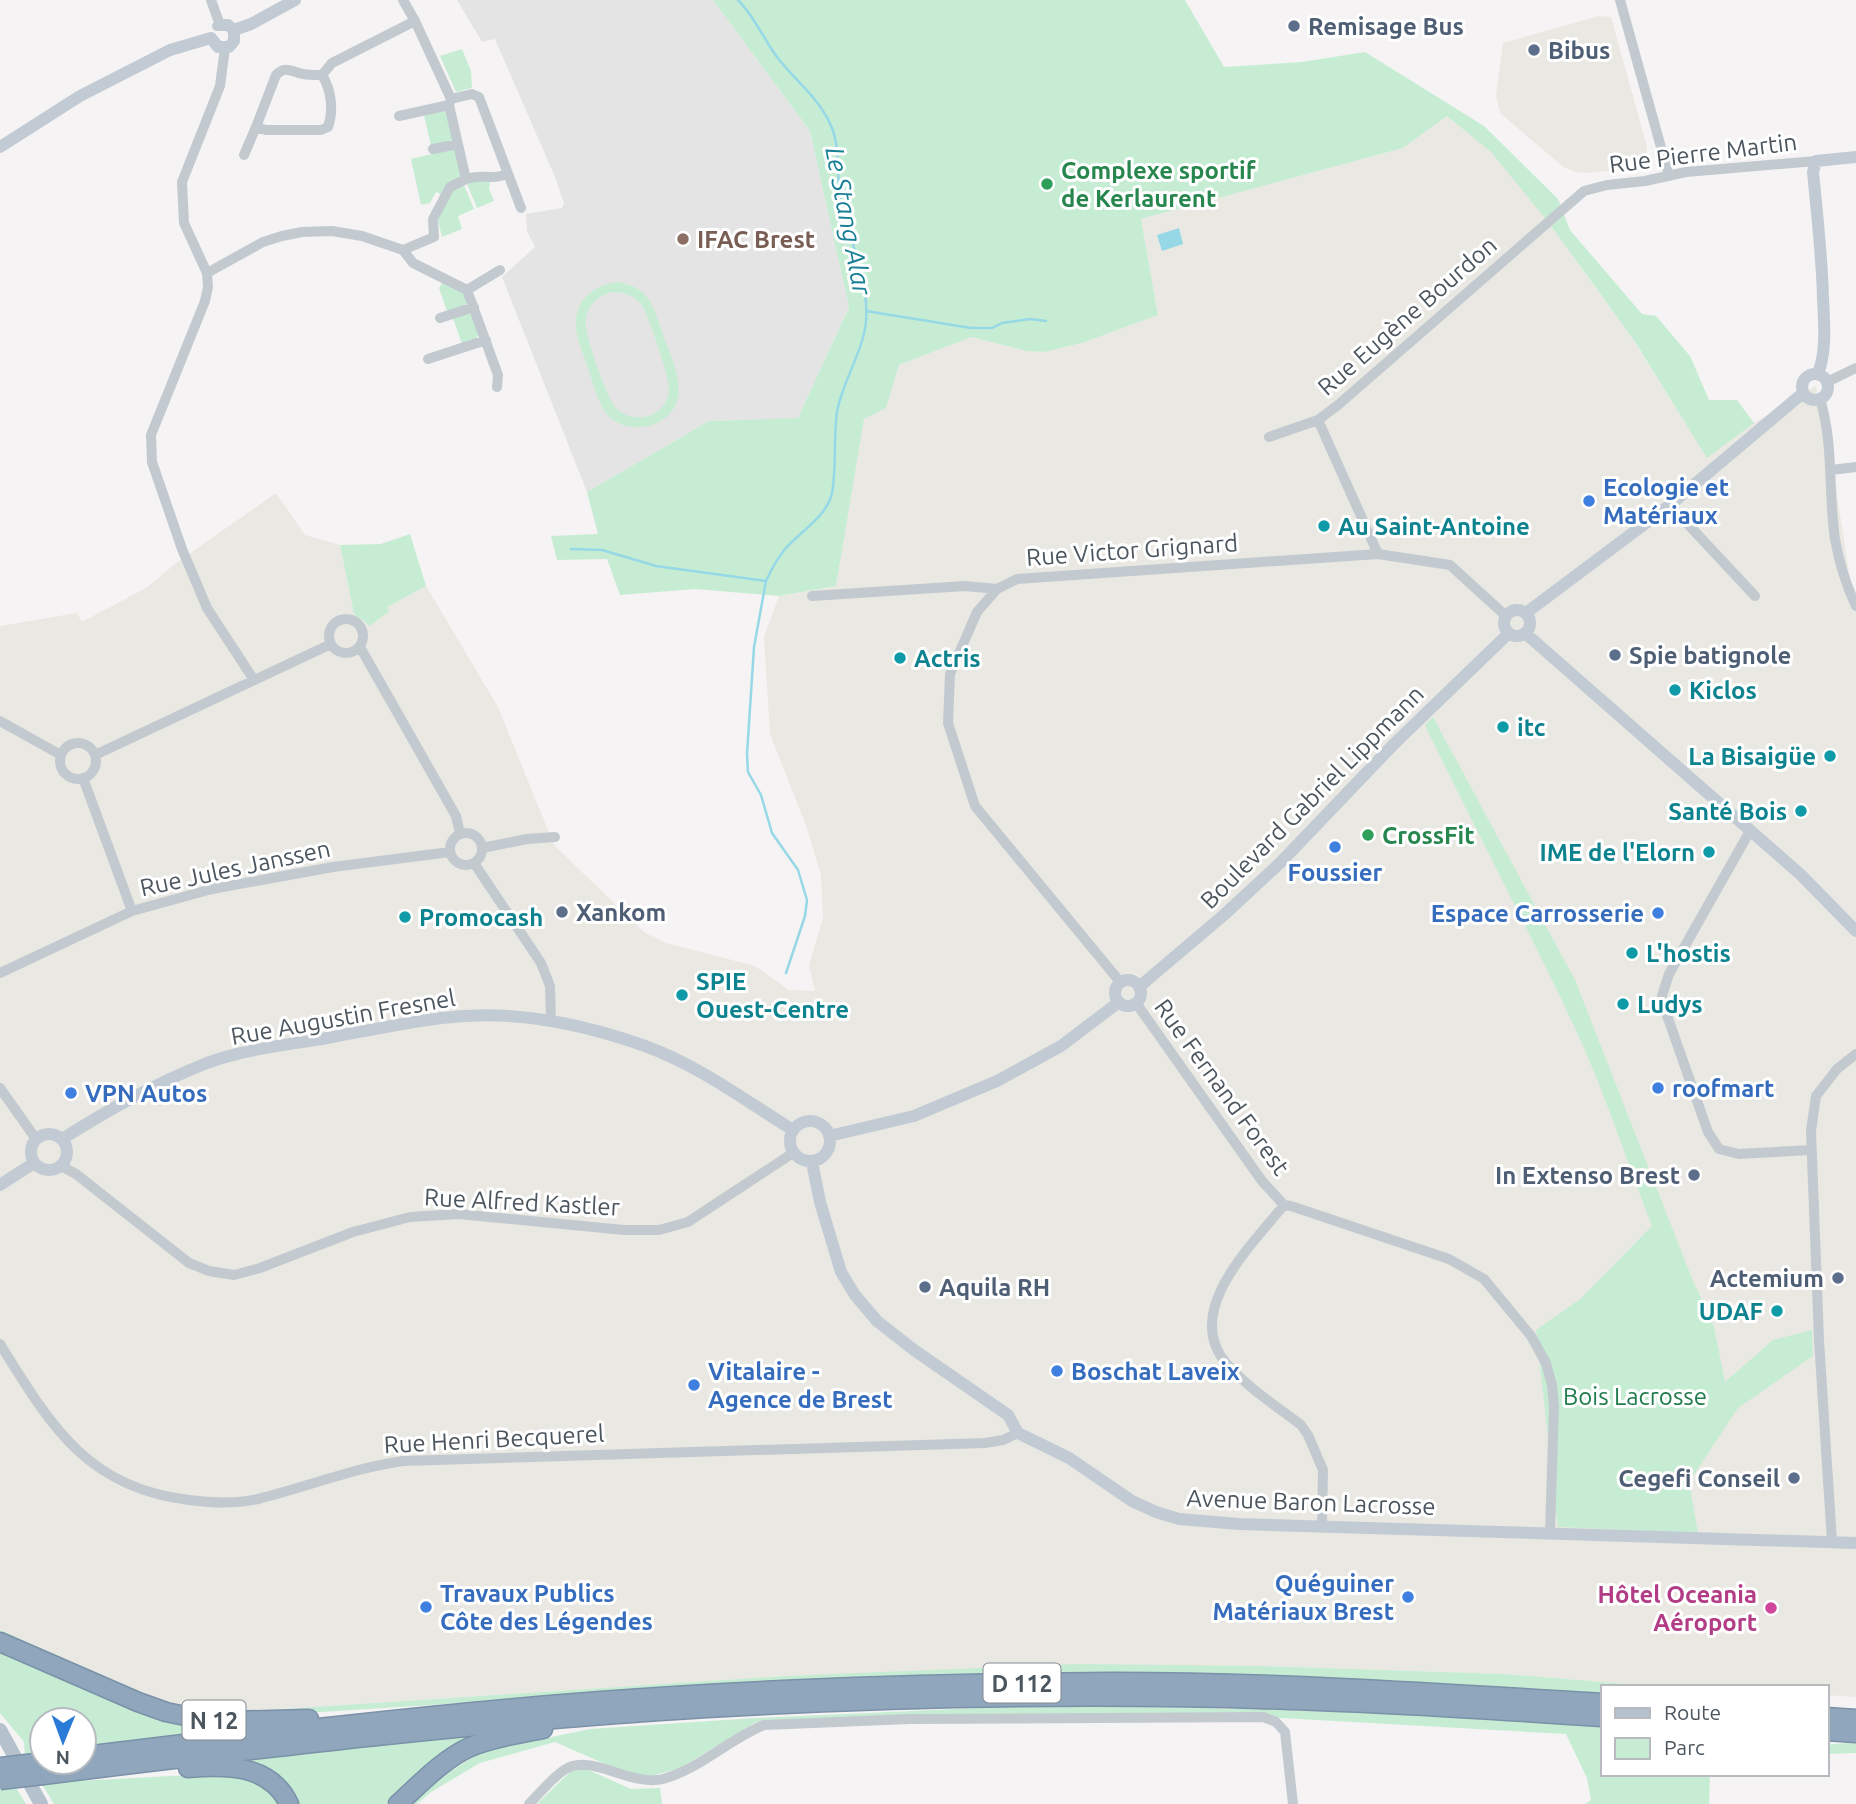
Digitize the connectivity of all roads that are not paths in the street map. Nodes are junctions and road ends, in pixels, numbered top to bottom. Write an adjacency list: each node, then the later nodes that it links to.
1 (211, 0): 6 (street)
2 (295, 0): 7 (street)
3 (403, 0): 5 (street)
4 (1620, 0): 20 (street)
5 (415, 21): 9 (street); 10 (street)
6 (216, 29): 7 (street); 8 (street); 14 (street)
7 (234, 30): 8 (street)
8 (225, 48): 26 (street)
9 (322, 75): 12 (street); 12 (street)
10 (450, 102): 11 (street); 13 (street); 19 (street)
11 (399, 116)
12 (256, 127): 16 (street)
13 (458, 144): 15 (street); 21 (street)
14 (0, 147)
15 (433, 149)
16 (244, 155)
17 (1856, 157): 18 (street, Rue Pierre Martin)
18 (1816, 161): 20 (street, Rue Pierre Martin); 33 (street)
19 (507, 174): 21 (street); 22 (street)
20 (1669, 176): 23 (street, Rue Pierre Martin)
21 (466, 179): 24 (street)
22 (521, 208)
23 (1562, 209): 37 (street, Rue Eugène Bourdon)
24 (403, 250): 26 (street); 27 (street)
25 (500, 270): 27 (street)
26 (207, 273): 54 (street)
27 (467, 290): 28 (street)
28 (474, 307): 29 (street); 30 (street)
29 (440, 318)
30 (485, 340): 31 (street); 34 (street)
31 (428, 359)
32 (1856, 368): 33 (street)
33 (1823, 378): 35 (street); 36 (street)
34 (497, 387)
35 (1803, 393): 36 (street); 41 (street)
36 (1820, 399): 40 (street)
37 (1318, 419): 38 (street, Rue Eugène Bourdon); 42 (street)
38 (1269, 437)
39 (1856, 467): 40 (street)
40 (1831, 470): 44 (street)
41 (1670, 505): 46 (street); 48 (street)
42 (1378, 554): 43 (street, Rue Victor Grignard); 49 (street, Rue Victor Grignard)
43 (997, 589): 45 (street); 68 (street, Rue Victor Grignard)
44 (1853, 591): 47 (street)
45 (812, 596)
46 (1755, 596)
47 (1856, 606)
48 (1526, 613): 49 (street); 51 (street)
49 (1506, 616): 50 (street)
50 (1509, 633): 51 (street); 69 (street, Boulevard Gabriel Lippmann)
51 (1525, 633): 59 (street)
52 (331, 644): 53 (street); 53 (street); 54 (street)
53 (360, 647): 60 (street)
54 (254, 680): 57 (street)
55 (0, 721): 56 (street)
56 (61, 755): 57 (street); 58 (street)
57 (95, 755): 58 (street)
58 (83, 778): 65 (street)
59 (1750, 831): 66 (street); 79 (street)
60 (460, 834): 62 (street); 63 (street)
61 (555, 836): 62 (street)
62 (482, 848): 64 (street)
63 (450, 852): 64 (street); 65 (street, Rue Jules Janssen)
64 (474, 863): 72 (street)
65 (132, 911): 67 (street, Rue Jules Janssen)
66 (1856, 931)
67 (0, 973)
68 (1121, 983): 69 (street); 70 (street)
69 (1139, 987): 71 (street)
70 (1119, 1002): 71 (street); 76 (street)
71 (1136, 1003): 85 (street, Rue Fernand Forest)
72 (551, 1021): 75 (street, Rue Augustin Fresnel); 78 (street, Rue Augustin Fresnel)
73 (1856, 1054): 79 (street)
74 (0, 1088): 77 (street)
75 (793, 1130): 76 (street); 80 (street)
76 (829, 1136): 81 (street)
77 (36, 1139): 78 (street); 82 (street)
78 (62, 1139): 83 (street)
79 (1811, 1150): 90 (street)
80 (793, 1153): 81 (street); 83 (street, Rue Alfred Kastler)
81 (812, 1161): 87 (street, Avenue Baron Lacrosse)
82 (34, 1163): 83 (street); 84 (street)
83 (61, 1166)
84 (0, 1185)
85 (1284, 1206): 88 (street); 89 (street, Rue Fernand Forest)
86 (0, 1344): 87 (street, Rue Henri Becquerel)
87 (1018, 1433): 88 (street, Avenue Baron Lacrosse)
88 (1322, 1526): 89 (street, Avenue Baron Lacrosse)
89 (1550, 1532): 90 (street, Avenue Baron Lacrosse)
90 (1832, 1542): 91 (street, Avenue Baron Lacrosse)
91 (1856, 1543)
92 (0, 1642): 95 (highway, N 12)
93 (1601, 1703): 95 (highway, D 112)
94 (709, 1708): 96 (highway, D 112); 99 (highway, D 112); 114 (highway)
95 (442, 1715): 104 (highway, N 12)
96 (1601, 1717)
97 (1828, 1717): 98 (highway)
98 (1856, 1719)
99 (464, 1726): 105 (highway, N 12)
100 (0, 1730): 112 (main road)
101 (1828, 1731): 102 (highway)
102 (1856, 1733)
103 (0, 1745): 111 (main road)
104 (98, 1761)
105 (98, 1762)
106 (0, 1767): 107 (highway, N 12, bridge)
107 (28, 1767)
108 (98, 1767): 113 (highway)
109 (28, 1771): 110 (highway, N 12, bridge)
110 (0, 1780)
111 (34, 1804)
112 (41, 1804)
113 (289, 1804)
114 (398, 1804)
115 (529, 1804): 116 (street)
116 (1293, 1804)

